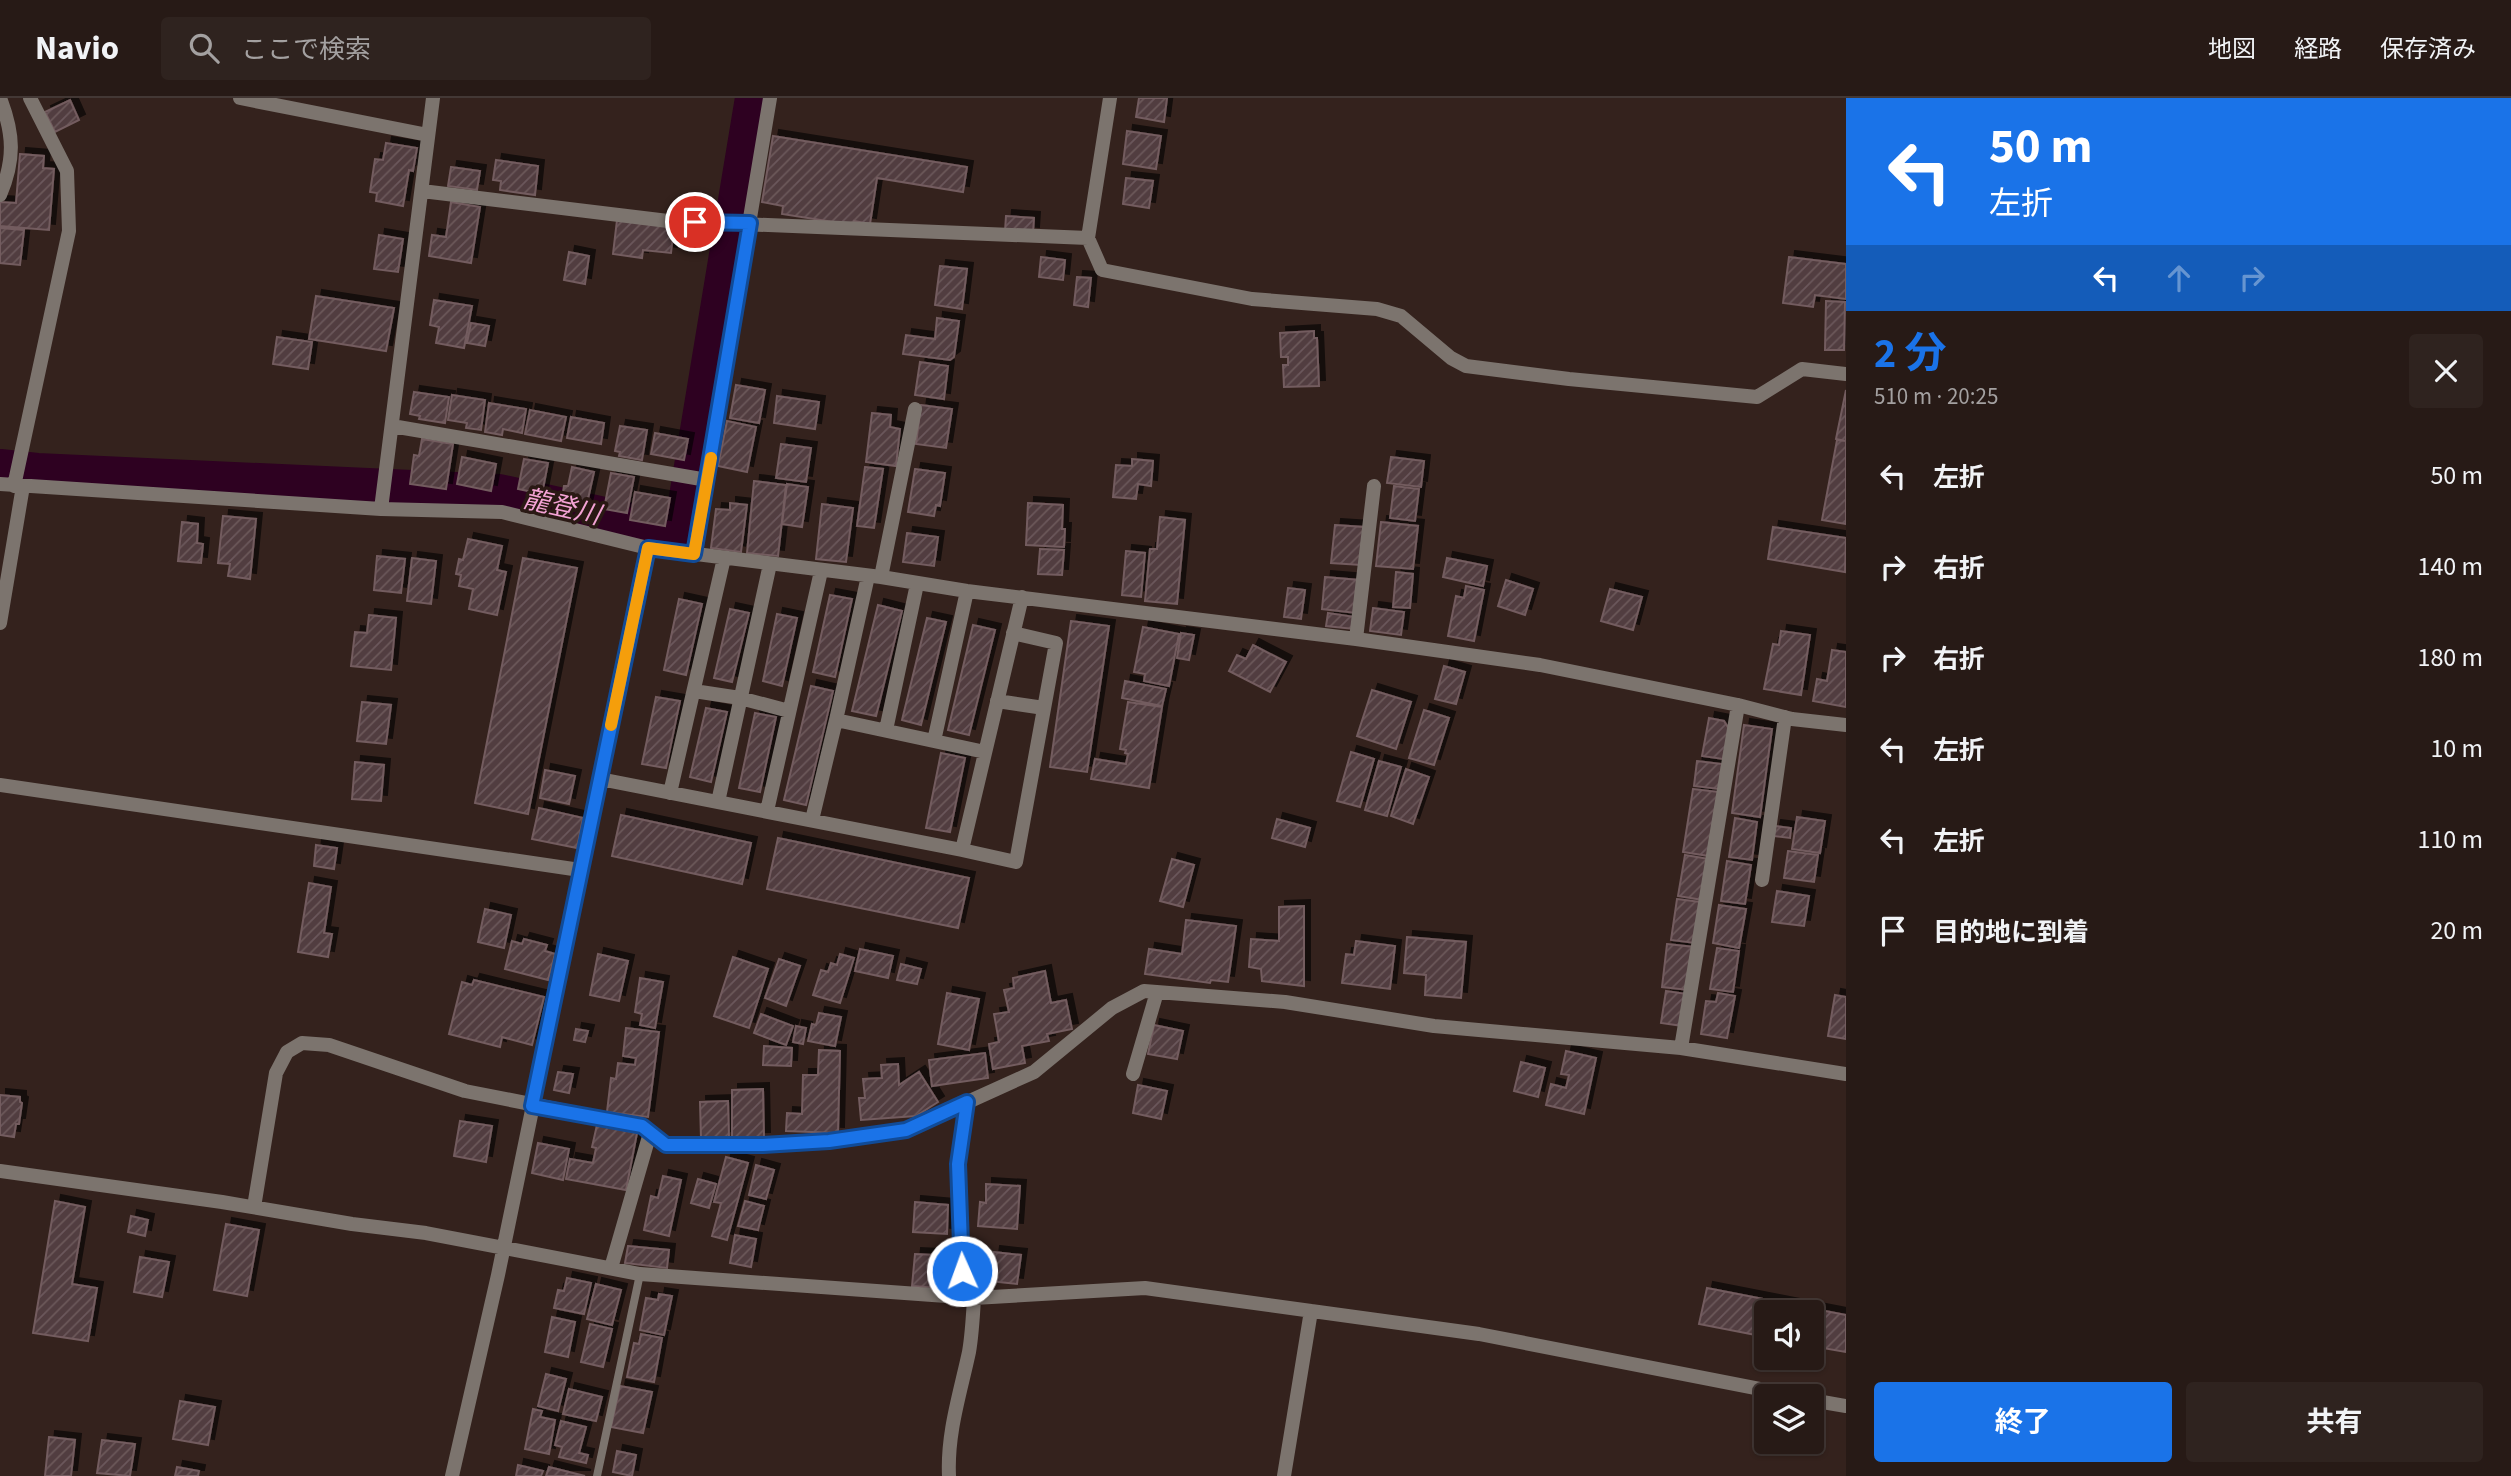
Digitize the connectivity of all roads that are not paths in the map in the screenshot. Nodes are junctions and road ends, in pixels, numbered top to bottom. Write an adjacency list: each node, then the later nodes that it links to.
1 (1, 98): 9 (street)
2 (30, 98): 16 (street)
3 (240, 98): 7 (street)
4 (433, 98): 7 (street)
5 (770, 98): 10 (street)
6 (1110, 98): 11 (street)
7 (428, 135): 8 (street)
8 (422, 191): 10 (street); 14 (street)
9 (0, 195)
10 (750, 223): 11 (street); 15 (street)
11 (1088, 238): 12 (street)
12 (1846, 374)
13 (915, 409): 24 (street)
14 (392, 426): 15 (street); 18 (street)
15 (708, 480): 20 (street)
16 (12, 486): 18 (street); 28 (street)
17 (1374, 486): 30 (street)
18 (381, 509): 19 (street)
19 (648, 548): 20 (street); 43 (street)
20 (694, 554): 21 (street)
21 (724, 558): 22 (street); 31 (street)
22 (770, 564): 23 (street); 32 (street)
23 (821, 571): 24 (street); 36 (street)
24 (875, 577): 25 (street); 38 (street)
25 (917, 584): 26 (street); 40 (street)
26 (967, 591): 27 (street); 41 (street)
27 (1022, 597): 29 (street); 30 (street)
28 (0, 623)
29 (1013, 633): 33 (street); 35 (street)
30 (1356, 639): 34 (street)
31 (694, 691): 32 (street); 45 (street)
32 (740, 698): 36 (street); 46 (street)
33 (997, 701): 35 (street); 42 (street)
34 (1738, 705): 37 (street); 53 (street)
35 (1044, 708): 49 (street)
36 (789, 711): 47 (street)
37 (1785, 717): 39 (street); 51 (street)
38 (836, 720): 40 (street); 48 (street)
39 (1846, 725)
40 (886, 730): 41 (street)
41 (934, 741): 42 (street)
42 (985, 751): 49 (street)
43 (600, 779): 45 (street); 50 (street)
44 (0, 785): 50 (street)
45 (670, 793): 46 (street)
46 (718, 802): 47 (street)
47 (767, 811): 48 (street)
48 (812, 821): 49 (street)
49 (962, 850)
50 (580, 870): 57 (street)
51 (1762, 880)
52 (1157, 992): 53 (street); 54 (street); 56 (street)
53 (1681, 1048): 55 (street)
54 (1133, 1074)
55 (1846, 1074)
56 (967, 1102): 58 (street); 64 (street)
57 (532, 1106): 58 (street); 60 (street); 61 (street)
58 (650, 1133): 62 (street)
59 (0, 1171): 60 (street)
60 (254, 1207): 61 (street)
61 (503, 1246): 62 (street); 69 (street)
62 (611, 1268): 63 (street)
63 (640, 1274): 64 (street); 70 (lane)
64 (968, 1298): 65 (street); 71 (street)
65 (1311, 1311): 66 (street); 72 (street)
66 (1754, 1388)
67 (1824, 1402): 68 (street)
68 (1846, 1406)
69 (452, 1476)
70 (597, 1476)
71 (949, 1476)
72 (1284, 1476)

